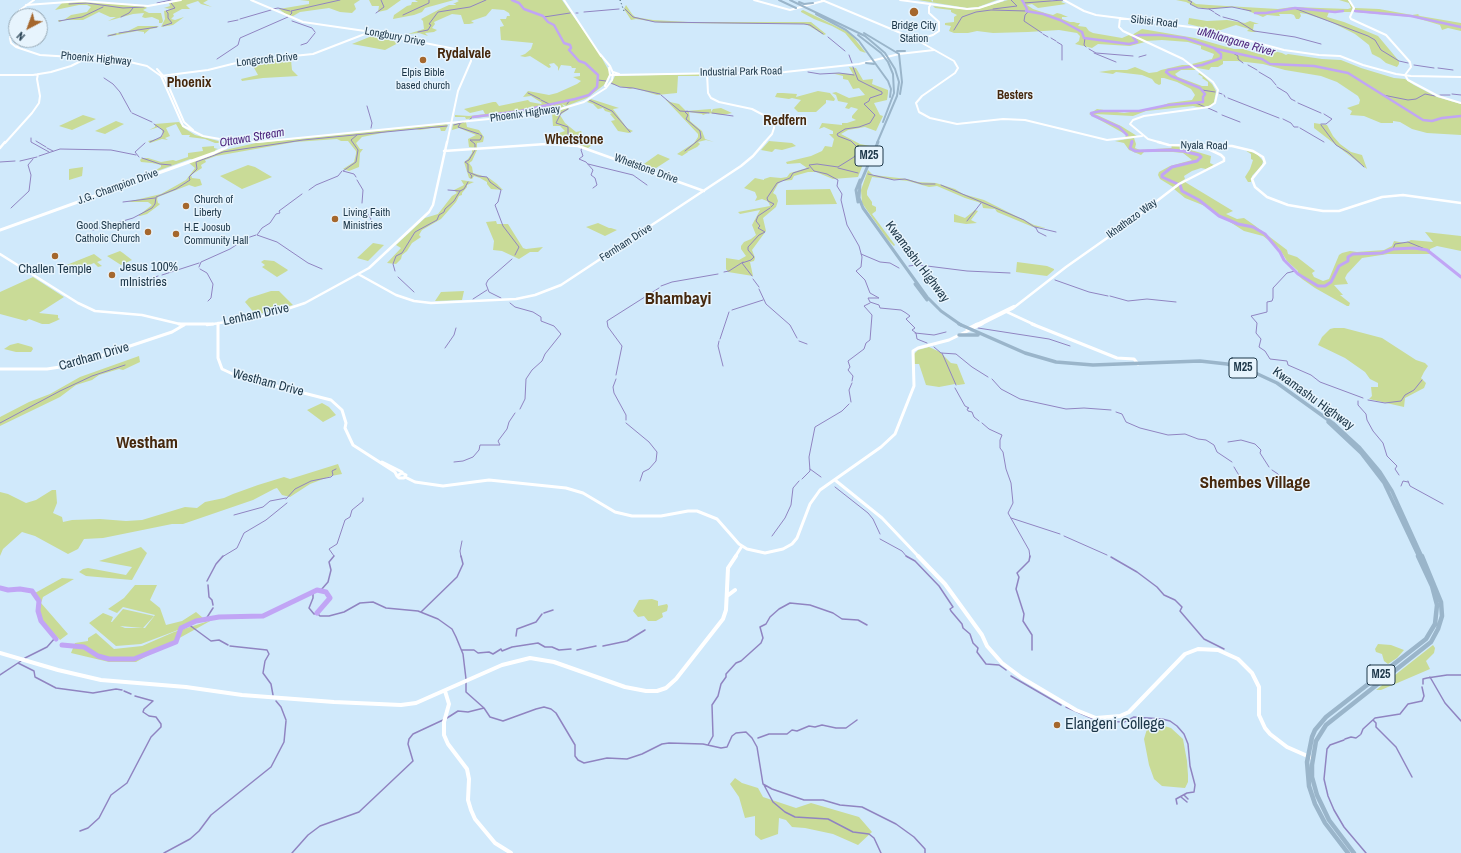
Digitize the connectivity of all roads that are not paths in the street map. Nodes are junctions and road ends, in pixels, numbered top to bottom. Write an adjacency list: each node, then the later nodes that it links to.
1 (35, 0): 19 (main road, Phoenix Highway)
2 (181, 0): 19 (street)
3 (251, 0): 27 (street, Longbury Drive)
4 (564, 0): 45 (main road)
5 (754, 0): 20 (street)
6 (779, 0): 20 (main road)
7 (785, 0): 20 (main road, M25)
8 (790, 0): 20 (main road, M25)
9 (795, 0): 16 (main road)
10 (822, 0): 17 (street); 21 (street); 29 (street)
11 (907, 0): 15 (street); 18 (street)
12 (1003, 0): 23 (street)
13 (1064, 0): 26 (street, Sibisi Road)
14 (1349, 0): 50 (main road)
15 (901, 1)
16 (799, 2): 17 (main road); 21 (main road)
17 (813, 3): 21 (street)
18 (931, 4): 23 (street); 23 (street); 28 (street)
19 (27, 5): 22 (main road, Phoenix Highway); 38 (main road, Phoenix Highway)
20 (798, 7): 21 (main road, M25)
21 (805, 7): 24 (main road, M25); 25 (main road, M25)
22 (24, 8)
23 (958, 9)
24 (813, 13): 39 (main road, M25); 40 (main road)
25 (828, 18): 33 (main road); 39 (main road, M25)
26 (1120, 18): 50 (street, Sibisi Road); 56 (street, Nyala Road)
27 (370, 32): 49 (street, Longcroft Drive); 55 (street, Longbury Drive)
28 (922, 38): 29 (street); 30 (street)
29 (915, 40): 30 (street)
30 (925, 45): 32 (street); 34 (street)
31 (22, 48): 38 (main road, Phoenix Highway)
32 (933, 49): 34 (street); 37 (street); 43 (street)
33 (894, 50): 35 (main road); 36 (main road)
34 (922, 50): 35 (street); 36 (street); 37 (street)
35 (905, 51): 36 (street)
36 (899, 53): 40 (street); 53 (main road)
37 (939, 53): 43 (street)
38 (88, 57): 44 (street); 49 (main road, Phoenix Highway)
39 (886, 57): 53 (main road, Kwamashu Highway / M25); 54 (main road, Kwamashu Highway / M25)
40 (872, 60): 41 (street, Industrial Park Road); 42 (main road); 47 (street, Industrial Park Road)
41 (866, 63): 42 (main road); 47 (street, Industrial Park Road)
42 (875, 64): 54 (main road)
43 (956, 65): 57 (street)
44 (38, 74): 48 (street); 63 (street)
45 (612, 74): 46 (main road); 47 (street, Industrial Park Road); 55 (main road, Phoenix Highway); 55 (main road, Phoenix Highway)
46 (619, 74): 47 (street, Industrial Park Road)
47 (707, 74): 65 (street, Fernham Drive)
48 (0, 76)
49 (162, 76): 59 (main road, Phoenix Highway); 60 (main road, Phoenix Highway)
50 (1405, 76): 51 (street, Sibisi Road); 52 (main road)
51 (1461, 77)
52 (1461, 103)
53 (895, 104): 74 (main road, Kwamashu Highway / M25)
54 (888, 108): 74 (main road, Kwamashu Highway / M25)
55 (451, 121): 60 (main road, Phoenix Highway); 64 (street, Lenham Drive)
56 (1142, 136): 57 (street); 58 (street, Nyala Road)
57 (1135, 137): 58 (street)
58 (1150, 140): 62 (street, Nyala Road)
59 (224, 141): 60 (main road, Phoenix Highway); 61 (main road)
60 (232, 141): 61 (main road); 67 (main road, J.G. Champion Drive)
61 (228, 144): 67 (main road, J.G. Champion Drive)
62 (1202, 146): 66 (street, Nyala Road); 70 (street, Ikhathazo Way)
63 (0, 148)
64 (444, 151): 65 (street, Whetstone Drive); 69 (street, Lenham Drive)
65 (704, 190): 69 (street, Fernham Drive)
66 (1461, 203)
67 (0, 229)
68 (0, 254): 73 (street, Lenham Drive)
69 (358, 274): 72 (street, Lenham Drive)
70 (1021, 302): 71 (street, Ikhathazo Way); 74 (street, Ikhathazo Way)
71 (1007, 312): 74 (street, Ikhathazo Way); 77 (street)
72 (218, 323): 73 (street, Lenham Drive); 80 (street, Westham Drive)
73 (184, 325): 78 (street, Cardham Drive)
74 (968, 330): 75 (street); 76 (main road, Kwamashu Highway / M25); 77 (main road, Kwamashu Highway / M25)
75 (959, 335): 76 (main road); 84 (street)
76 (978, 335): 79 (main road, Kwamashu Highway / M25)
77 (1138, 364): 79 (main road, Kwamashu Highway / M25)
78 (0, 369)
79 (1286, 391): 90 (main road, Kwamashu Highway / M25)
80 (377, 460): 81 (street, Westham Drive); 82 (street, Westham Drive)
81 (402, 472): 82 (street); 83 (street)
82 (397, 476): 83 (street)
83 (404, 477): 85 (street)
84 (835, 480): 85 (street); 90 (street)
85 (742, 546): 87 (street)
86 (735, 590): 87 (street)
87 (726, 596): 89 (street)
88 (0, 653): 89 (street)
89 (445, 691): 91 (street)
90 (1310, 757): 92 (main road, Kwamashu Highway / M25); 93 (main road, Kwamashu Highway / M25)
91 (511, 853)
92 (1348, 853)
93 (1354, 853)

